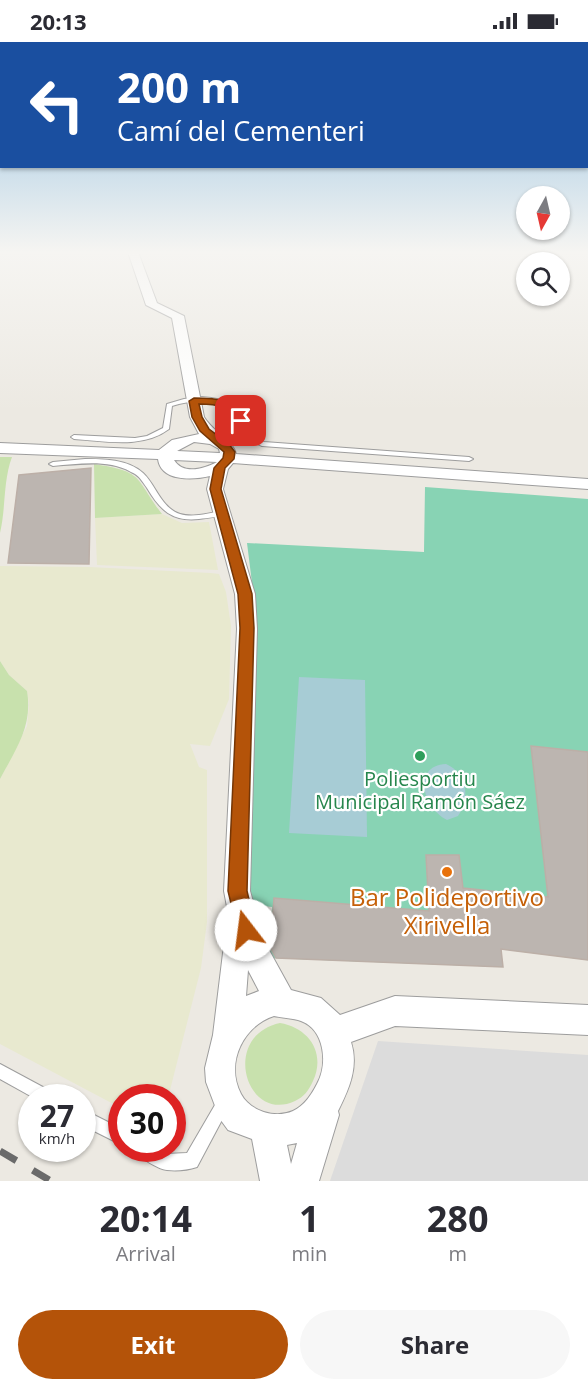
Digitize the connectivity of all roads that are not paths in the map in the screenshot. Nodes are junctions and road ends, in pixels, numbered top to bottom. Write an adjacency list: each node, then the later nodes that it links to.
1 (152, 305): 2 (street)
2 (194, 401): 3 (street); 4 (lane); 9 (lane)
3 (197, 417): 5 (street); 8 (street)
4 (74, 437)
5 (179, 442): 7 (street); 8 (street); 10 (street)
6 (0, 448): 7 (street)
7 (135, 453): 10 (street)
8 (223, 456): 10 (street); 12 (street); 13 (street); 14 (street)
9 (469, 459)
10 (166, 460): 12 (street)
11 (53, 464): 15 (lane)
12 (188, 474): 14 (street)
13 (588, 484)
14 (215, 489): 15 (street)
15 (222, 513): 16 (street)
16 (240, 912): 17 (street); 20 (street)
17 (281, 1001): 19 (street); 20 (street)
18 (588, 1020): 19 (street)
19 (333, 1033): 24 (street)
20 (227, 1041): 23 (street)
21 (0, 1071): 22 (lane)
22 (24, 1084)
23 (226, 1098): 25 (street); 26 (lane)
24 (323, 1115): 25 (street); 28 (street)
25 (268, 1134): 27 (street)
26 (186, 1161)
27 (277, 1181)
28 (302, 1181)

